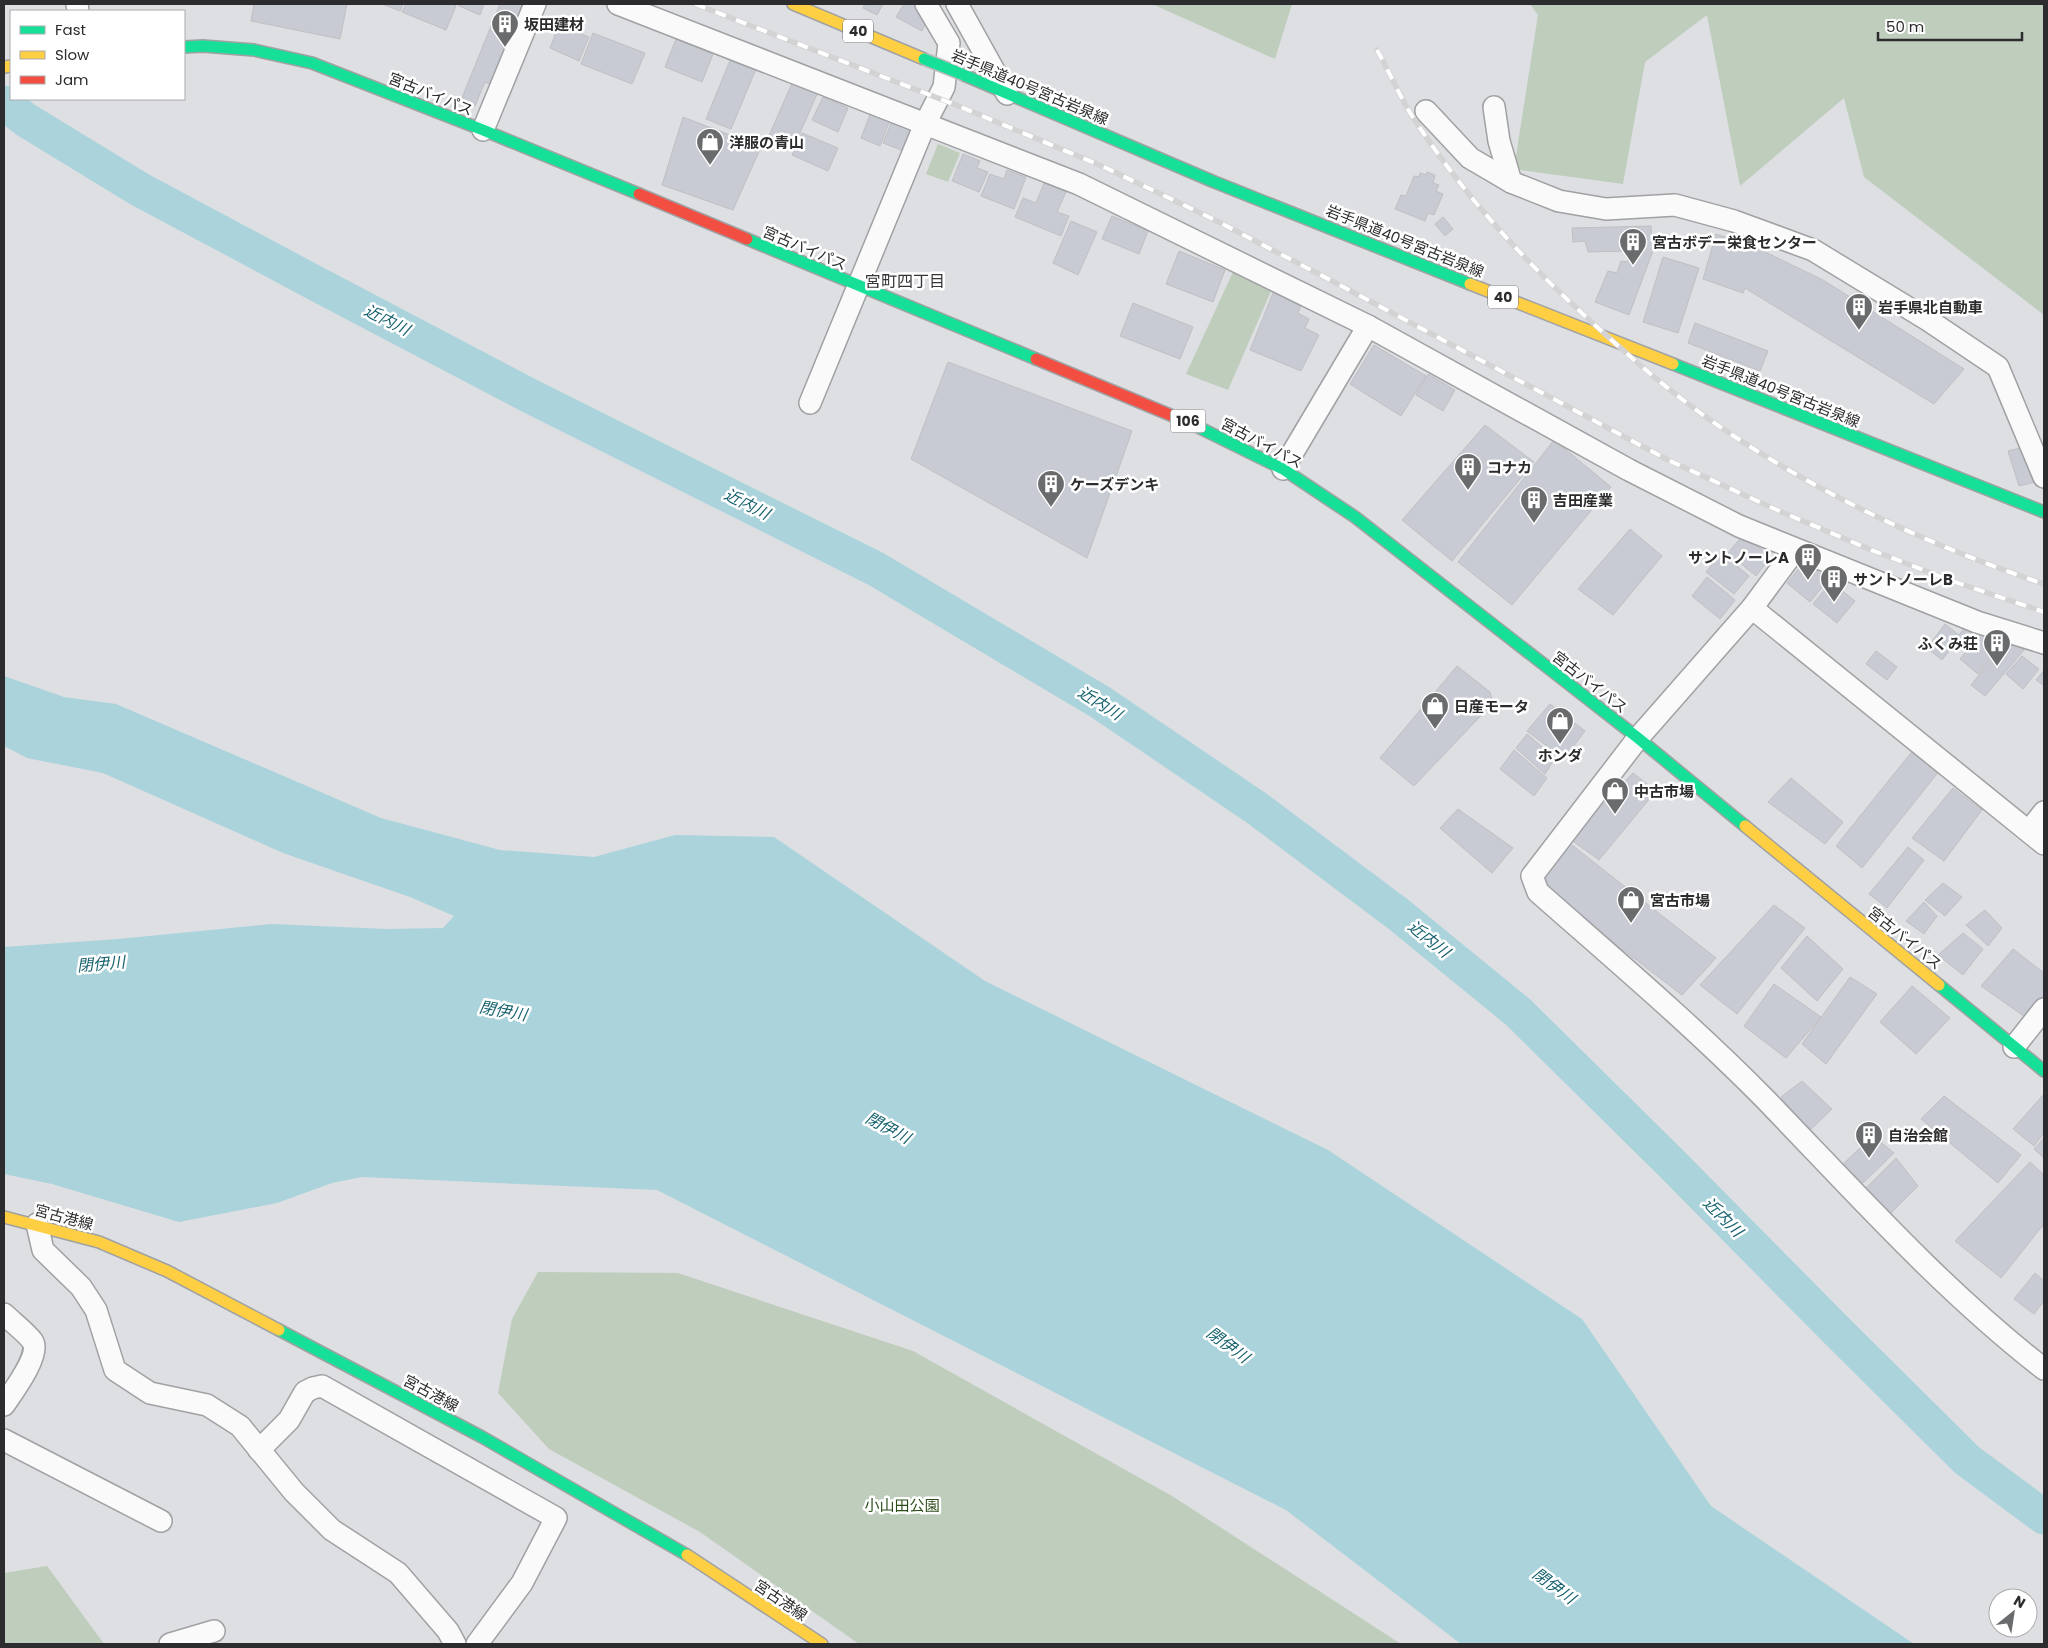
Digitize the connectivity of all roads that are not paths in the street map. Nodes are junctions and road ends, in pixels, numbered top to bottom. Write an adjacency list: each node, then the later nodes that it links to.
1 (535, 4): 11 (street)
2 (618, 4): 10 (street)
3 (793, 4): 7 (main road, 岩手県道40号宮古岩泉線 / 40, bridge)
4 (926, 4): 10 (street)
5 (957, 4): 7 (street)
6 (185, 46): 11 (main road, 宮古バイパス / 106)
7 (1007, 94): 18 (main road, 岩手県道40号宮古岩泉線 / 40)
8 (1494, 107): 12 (street)
9 (1426, 111): 12 (street)
10 (925, 124): 13 (street); 14 (street)
11 (482, 130): 13 (main road, 宮古バイパス / 106)
12 (1511, 182): 17 (street)
13 (860, 287): 15 (street); 16 (main road, 宮古バイパス / 106)
14 (1368, 326): 16 (street); 19 (street)
15 (810, 403)
16 (1282, 469): 22 (main road, 宮古バイパス / 106)
17 (2044, 477)
18 (2044, 512)
19 (1795, 550): 20 (street); 21 (street)
20 (1752, 608): 22 (street); 24 (street)
21 (2044, 642)
22 (1638, 738): 26 (main road, 宮古バイパス / 106); 31 (street)
23 (2044, 812): 24 (street)
24 (2036, 838)
25 (2044, 1009): 26 (street)
26 (2014, 1047): 27 (main road, 宮古バイパス / 106)
27 (2044, 1071)
28 (4, 1217): 29 (main road, 宮古港線)
29 (37, 1224): 34 (street); 40 (main road, 宮古港線)
30 (4, 1314): 32 (street)
31 (2044, 1369)
32 (4, 1405)
33 (4, 1440): 35 (street)
34 (259, 1450): 38 (street); 39 (street)
35 (161, 1522)
36 (214, 1631): 37 (street)
37 (170, 1644)
38 (455, 1644)
39 (477, 1644)
40 (822, 1644)

